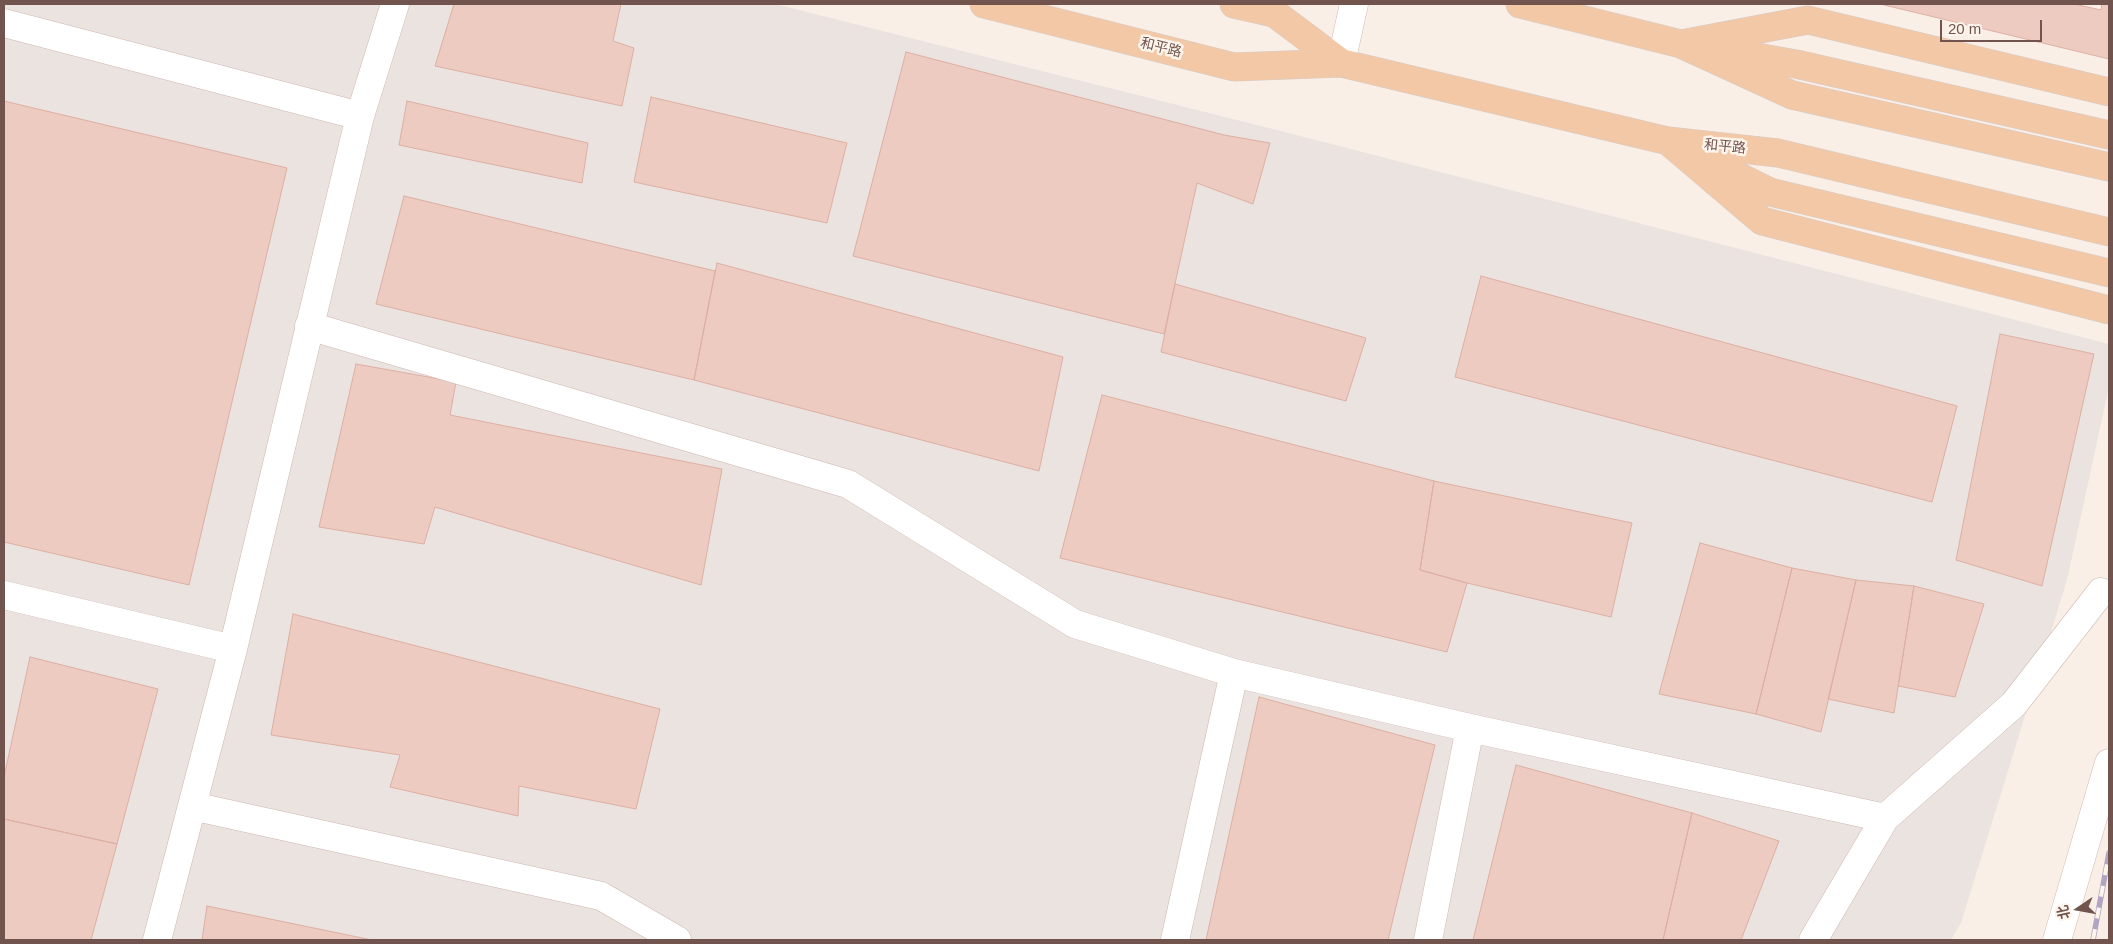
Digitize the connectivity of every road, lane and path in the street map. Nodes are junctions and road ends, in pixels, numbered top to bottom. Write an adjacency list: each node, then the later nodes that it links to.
1 (395, 4): 10 (street)
2 (984, 4): 8 (main road, 和平路)
3 (1234, 4): 8 (main road, 和平路)
4 (1354, 4): 8 (street)
5 (1520, 4): 7 (main road)
6 (4, 23): 10 (street)
7 (1681, 44): 9 (main road); 11 (main road); 13 (main road)
8 (1341, 63): 12 (main road, 和平路)
9 (2109, 92)
10 (360, 116): 17 (street)
11 (2109, 135)
12 (1668, 141): 14 (main road, 和平路); 15 (main road); 16 (main road)
13 (2109, 167)
14 (2109, 232)
15 (2109, 273)
16 (2109, 310)
17 (309, 326): 20 (street); 21 (street)
18 (2101, 592): 25 (street)
19 (4, 595): 20 (street)
20 (233, 649): 24 (street)
21 (1234, 673): 22 (street); 28 (street)
22 (1470, 728): 25 (street); 29 (street)
23 (2109, 763): 31 (street)
24 (192, 806): 26 (street); 27 (street)
25 (1885, 818): 30 (street)
26 (157, 940)
27 (677, 940)
28 (1175, 940)
29 (1428, 940)
30 (1813, 940)
31 (2057, 940)

